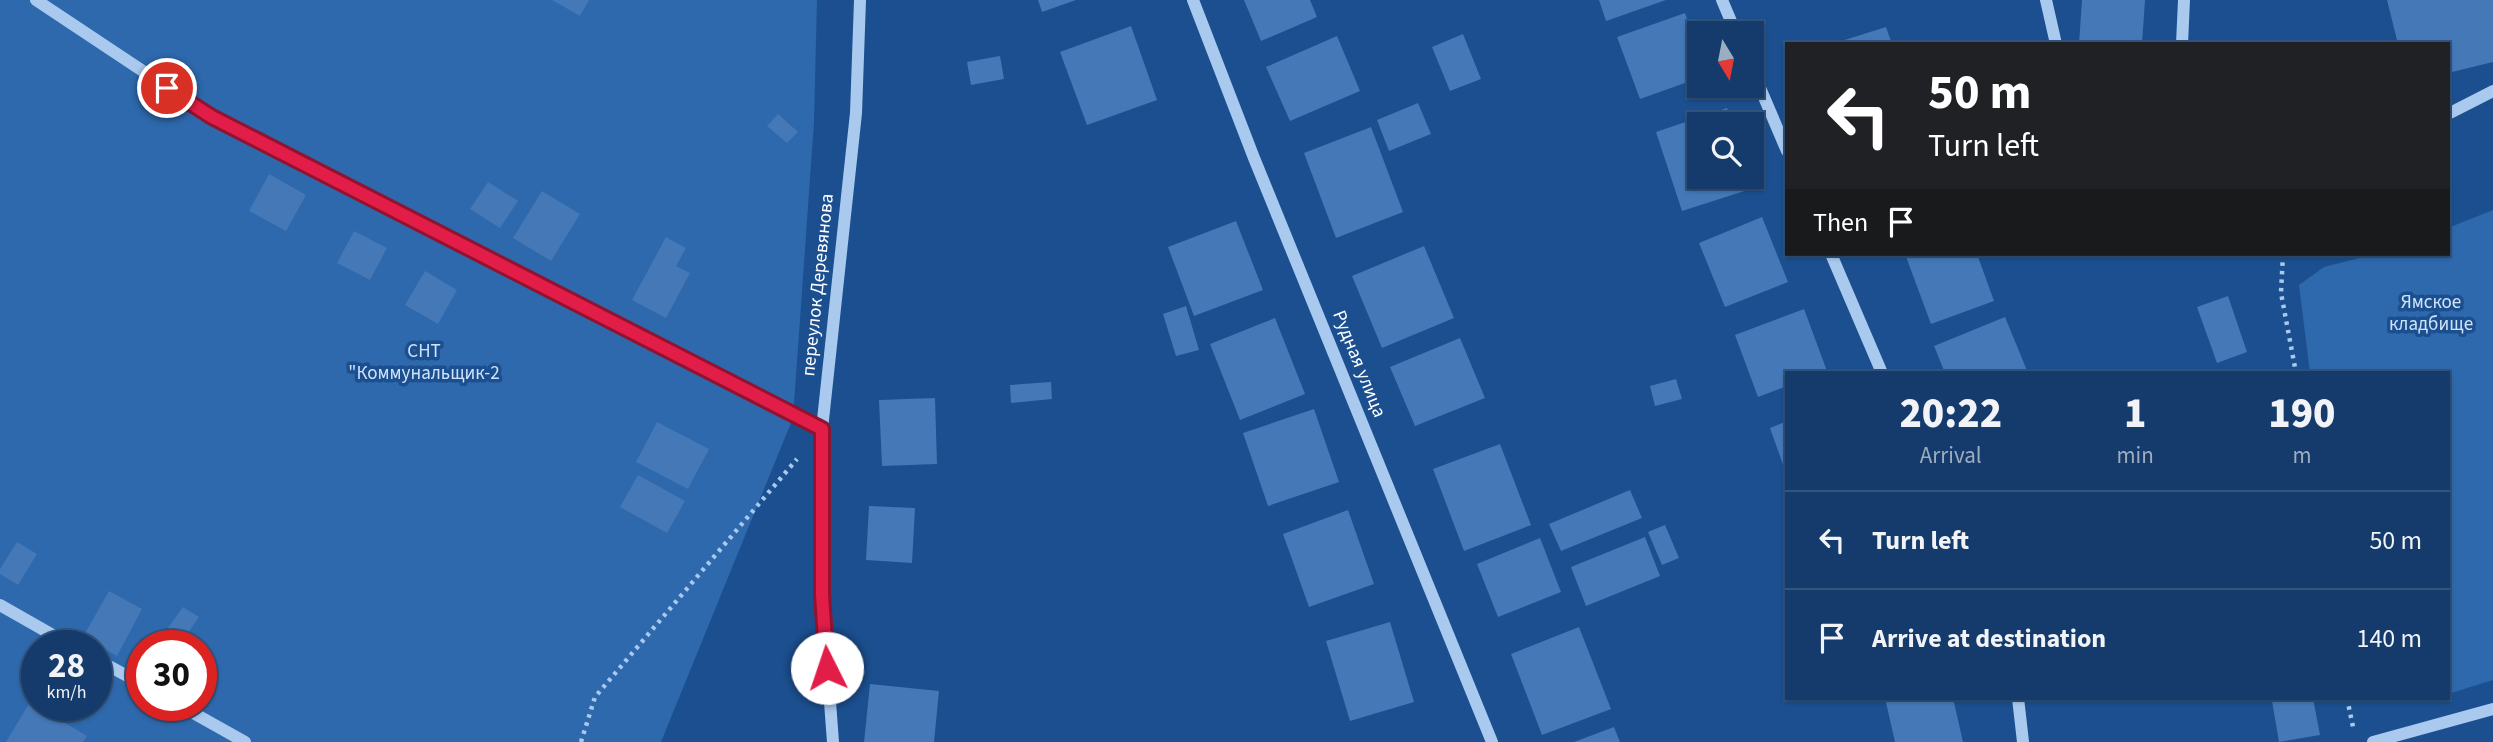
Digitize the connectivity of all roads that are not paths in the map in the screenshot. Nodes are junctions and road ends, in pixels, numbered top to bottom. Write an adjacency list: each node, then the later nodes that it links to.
1 (36, 0): 16 (street)
2 (860, 0): 16 (street, переулок Деревянова)
3 (1193, 0): 24 (street, Рудная улица)
4 (1722, 0): 7 (street)
5 (2046, 0): 8 (street)
6 (2184, 0): 9 (street)
7 (1732, 21)
8 (2056, 42)
9 (2182, 42)
10 (2493, 91): 12 (street)
11 (1764, 97): 13 (street)
12 (2450, 113)
13 (1785, 146)
14 (1832, 256): 15 (street)
15 (1881, 371)
16 (822, 429): 23 (street, переулок Деревянова)
17 (0, 606): 18 (street)
18 (43, 630)
19 (2018, 700): 25 (street)
20 (2493, 709): 26 (street)
21 (208, 721): 22 (street)
22 (245, 742)
23 (833, 742)
24 (1492, 742)
25 (2023, 742)
26 (2373, 742)

